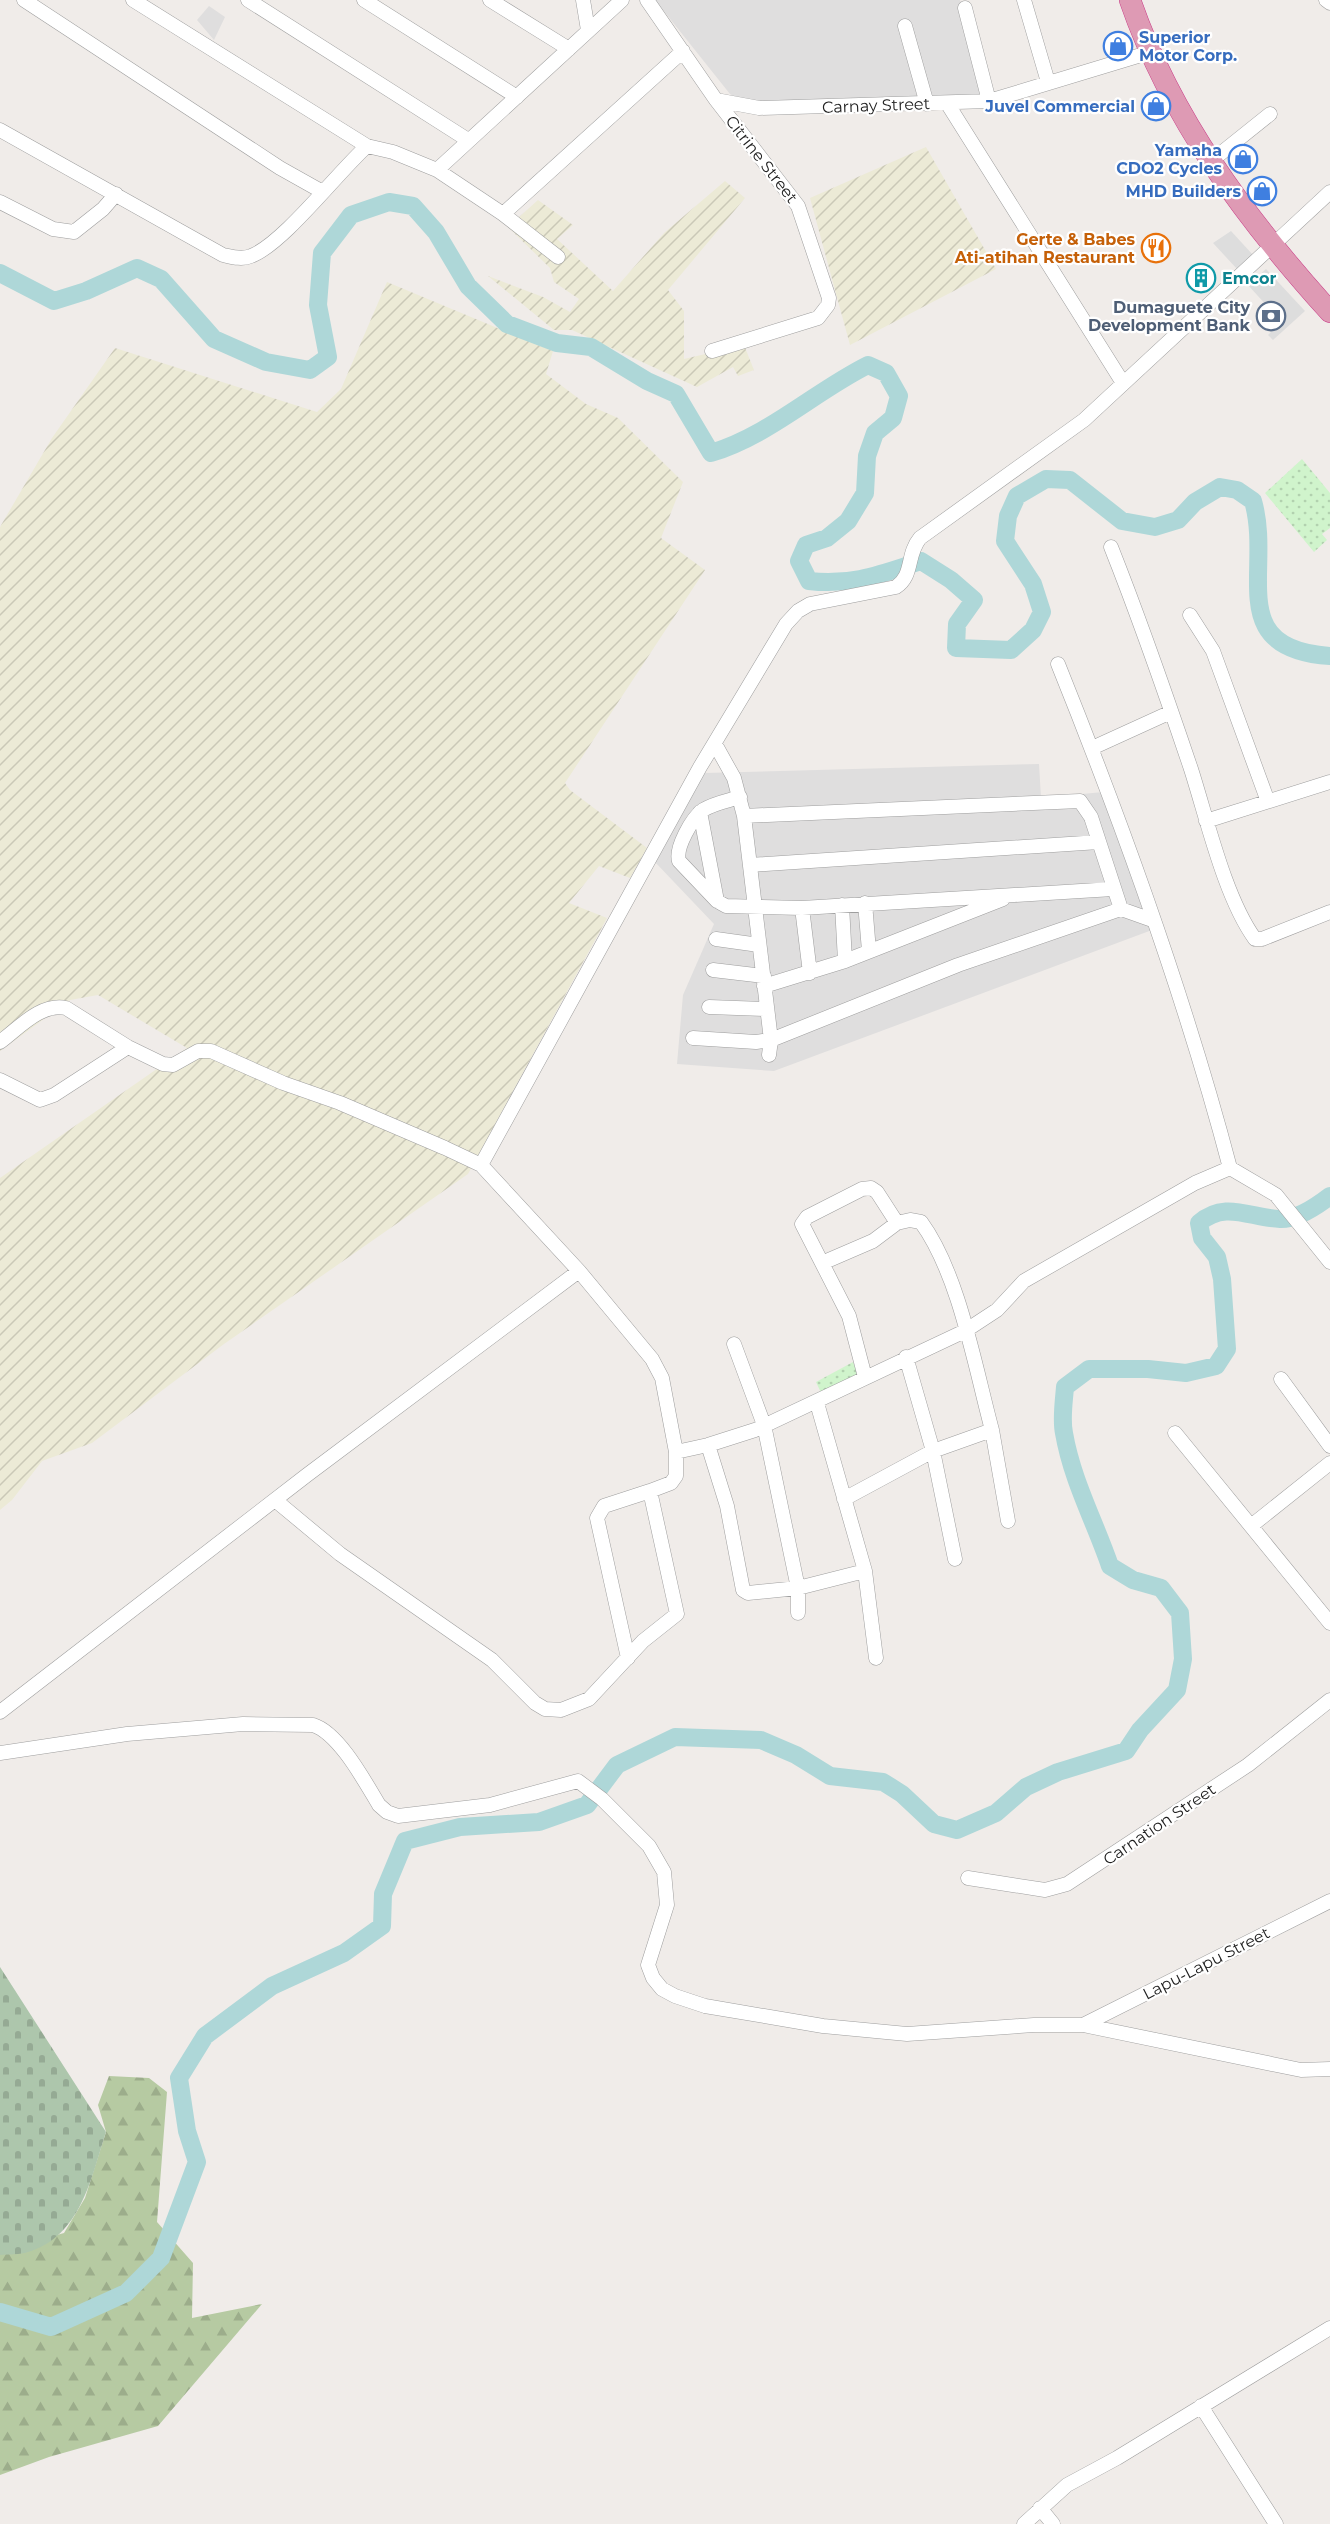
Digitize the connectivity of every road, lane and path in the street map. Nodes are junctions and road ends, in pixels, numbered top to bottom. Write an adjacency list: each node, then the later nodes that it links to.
1 (24, 0): 33 (street)
2 (134, 0): 30 (street)
3 (248, 0): 29 (street)
4 (364, 0): 22 (street)
5 (490, 0): 15 (street)
6 (513, 0): 15 (street)
7 (583, 0): 17 (street)
8 (622, 0): 17 (street)
9 (647, 0): 19 (street)
10 (1024, 0): 21 (street)
11 (1130, 0): 20 (highway)
12 (1326, 0): 13 (street)
13 (1330, 3)
14 (965, 8): 24 (street)
15 (515, 15): 18 (street)
16 (905, 26): 26 (street)
17 (588, 30): 18 (street)
18 (569, 49): 22 (street)
19 (683, 51): 23 (street); 37 (street)
20 (1151, 52): 21 (street, Carnay Street); 31 (highway)
21 (1048, 82): 24 (street, Carnay Street)
22 (517, 97): 29 (street)
23 (716, 100): 26 (street, Carnay Street); 41 (street, Citrine Street)
24 (989, 101): 25 (street, Carnay Street)
25 (947, 103): 26 (street, Carnay Street); 42 (street)
26 (927, 104)
27 (1270, 114): 31 (street)
28 (0, 130): 35 (street)
29 (468, 140): 32 (street)
30 (367, 146): 32 (street); 33 (street)
31 (1210, 162): 38 (highway)
32 (437, 170): 37 (street)
33 (321, 191): 35 (street)
34 (1330, 192): 38 (street)
35 (116, 194): 36 (street)
36 (0, 202)
37 (503, 214): 39 (street)
38 (1272, 247): 40 (highway); 42 (street)
39 (558, 257)
40 (1330, 312)
41 (712, 351)
42 (1123, 383): 47 (street)
43 (1111, 547): 46 (street)
44 (1190, 615): 51 (street)
45 (1058, 664): 48 (street)
46 (1171, 712): 48 (street); 54 (street)
47 (715, 744): 50 (street); 82 (street)
48 (1092, 748): 66 (street)
49 (1330, 782): 51 (street)
50 (740, 797): 52 (street); 53 (street)
51 (1267, 799): 54 (street)
52 (700, 812): 59 (street); 59 (street)
53 (744, 816): 55 (street); 56 (street)
54 (1206, 820): 65 (street)
55 (1099, 842): 56 (street); 57 (street)
56 (750, 865): 62 (street)
57 (1113, 889): 58 (street); 64 (street)
58 (1016, 894): 60 (street); 69 (street)
59 (717, 901): 62 (street)
60 (866, 903): 61 (street); 69 (street)
61 (842, 905): 63 (street); 70 (street)
62 (754, 908): 63 (street); 68 (street)
63 (802, 908): 72 (street)
64 (1121, 909): 66 (street); 77 (street)
65 (1330, 912)
66 (1152, 920): 83 (street)
67 (716, 939): 68 (street)
68 (759, 945): 73 (street)
69 (869, 951): 70 (street)
70 (845, 961): 72 (street)
71 (713, 970): 73 (street)
72 (810, 973): 73 (street)
73 (764, 981): 75 (street)
74 (709, 1007): 75 (street)
75 (766, 1010): 77 (street)
76 (693, 1038): 77 (street)
77 (771, 1040): 80 (street)
78 (0, 1041): 79 (street)
79 (128, 1047): 81 (street); 82 (street)
80 (769, 1055)
81 (0, 1080)
82 (481, 1165): 87 (street)
83 (1230, 1168): 85 (street); 88 (street)
84 (897, 1223): 86 (street); 86 (street); 88 (street)
85 (1330, 1262)
86 (822, 1263): 91 (street)
87 (579, 1271): 100 (street); 104 (street)
88 (964, 1331): 90 (street); 95 (street)
89 (734, 1344): 94 (street)
90 (906, 1358): 91 (street); 99 (street)
91 (865, 1377): 93 (street)
92 (1281, 1379): 98 (street)
93 (817, 1403): 94 (street); 103 (street)
94 (765, 1425): 97 (street); 109 (street)
95 (992, 1430): 99 (street); 105 (street)
96 (1175, 1433): 106 (street)
97 (708, 1445): 100 (street); 109 (street)
98 (1330, 1446)
99 (933, 1451): 103 (street); 107 (street)
100 (676, 1452): 102 (street)
101 (1330, 1463): 106 (street)
102 (650, 1491): 112 (street); 112 (street)
103 (844, 1499): 108 (street)
104 (275, 1500): 112 (street); 115 (street)
105 (1008, 1521)
106 (1251, 1526): 111 (street)
107 (955, 1559)
108 (865, 1571): 109 (street); 113 (street)
109 (798, 1588): 110 (street)
110 (798, 1612)
111 (1330, 1623)
112 (628, 1658)
113 (876, 1658)
114 (1330, 1700): 117 (street, Carnation Street)
115 (0, 1712)
116 (0, 1753): 119 (street)
117 (968, 1878)
118 (1330, 1901): 119 (street, Lapu-Lapu Street)
119 (1083, 2025): 120 (street)
120 (1330, 2069)
121 (1330, 2328): 122 (street)
122 (1201, 2406): 123 (street); 126 (street)
123 (1040, 2508): 124 (street); 125 (street)
124 (1024, 2524)
125 (1053, 2524)
126 (1276, 2524)

